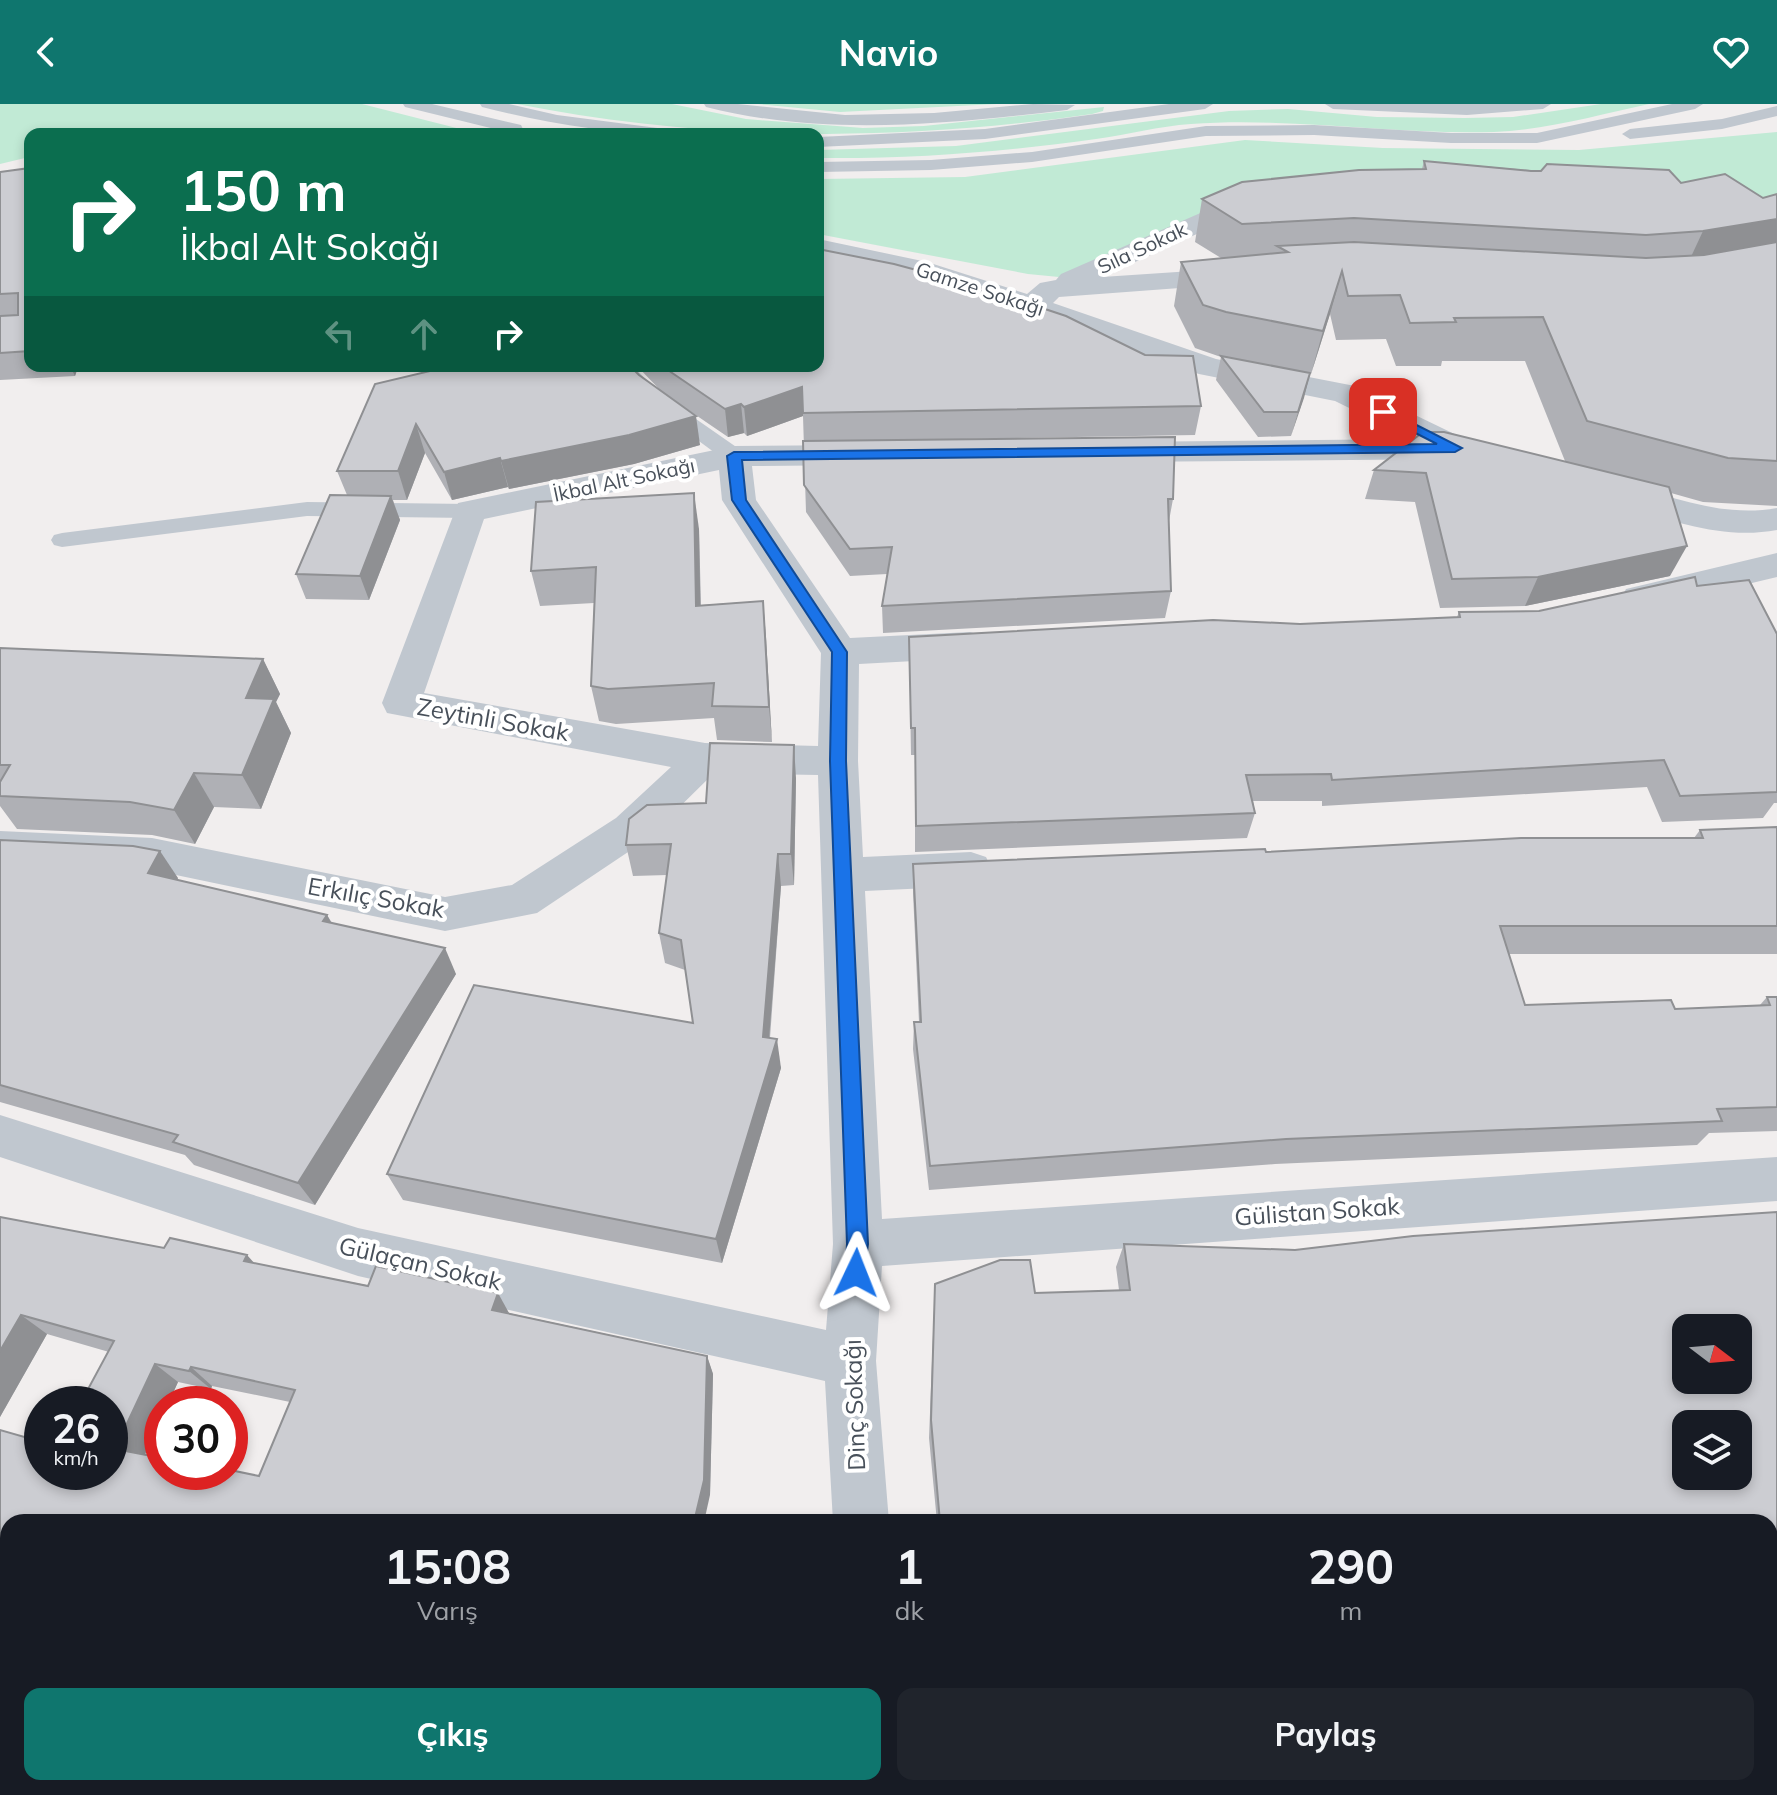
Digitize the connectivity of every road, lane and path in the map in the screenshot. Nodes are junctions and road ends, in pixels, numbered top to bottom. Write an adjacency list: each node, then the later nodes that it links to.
1 (411, 104): 12 (lane)
2 (488, 104): 13 (lane)
3 (712, 104): 4 (lane)
4 (1072, 104)
5 (1205, 104): 15 (lane)
6 (1333, 104): 7 (lane)
7 (1543, 104)
8 (1695, 104): 14 (lane)
9 (1777, 111): 11 (lane)
10 (1777, 122): 11 (lane)
11 (1722, 124): 14 (lane)
12 (509, 128)
13 (619, 128)
14 (1537, 138): 16 (lane)
15 (824, 142)
16 (824, 167)
17 (1279, 189): 20 (street, Sıla Sokak)
18 (824, 249): 20 (street, Gamze Sokağı)
19 (1261, 275): 20 (street)
20 (1042, 297): 22 (street, Gamze Sokağı)
21 (628, 372): 24 (lane)
22 (1079, 452)
23 (891, 454): 24 (street, İkbal Alt Sokağı)
24 (734, 456): 26 (street, İkbal Alt Sokağı); 32 (street)
25 (1591, 485): 27 (street)
26 (470, 511): 28 (lane); 33 (street, Zeytinli Sokak)
27 (1773, 526)
28 (62, 540)
29 (1777, 565): 30 (street)
30 (1599, 606)
31 (998, 644): 32 (street)
32 (840, 652): 34 (street, Dinç Sokağı)
33 (705, 758): 34 (street, Zeytinli Sokak); 35 (street, Erkılıç Sokak)
34 (838, 761): 37 (street, Dinç Sokağı)
35 (0, 847)
36 (1016, 868): 37 (street)
37 (841, 875): 40 (street, Dinç Sokağı)
38 (0, 1136): 41 (street, Gülaçan Sokak)
39 (1777, 1179): 40 (street, Gülistan Sokak)
40 (858, 1244): 41 (street, Dinç Sokağı)
41 (850, 1361): 42 (street, Dinç Sokağı)
42 (860, 1514)

